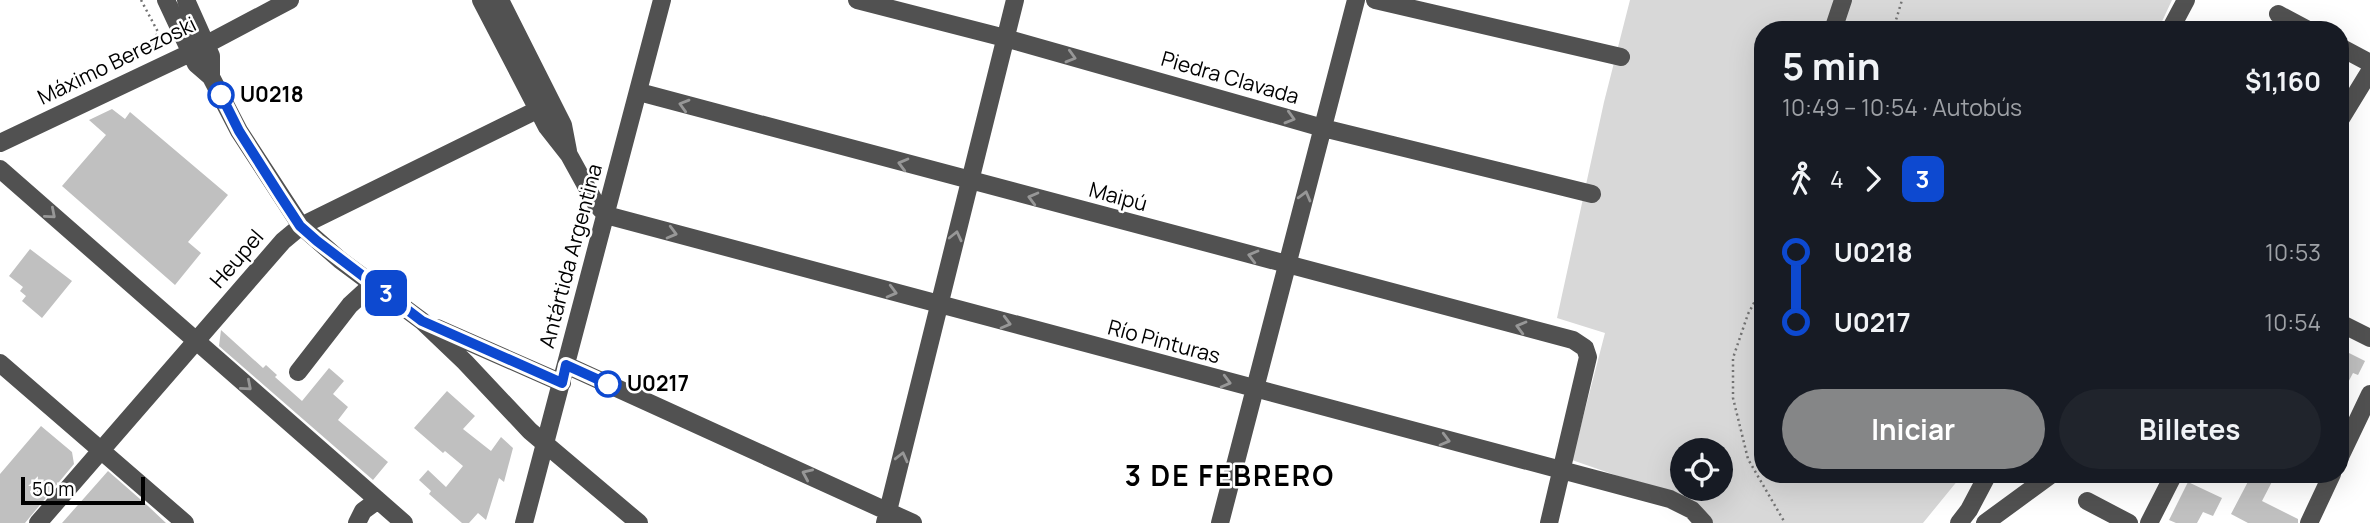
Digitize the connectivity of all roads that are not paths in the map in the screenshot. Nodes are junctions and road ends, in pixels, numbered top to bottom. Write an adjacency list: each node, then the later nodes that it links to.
1 (166, 0): 20 (street)
2 (186, 0): 18 (street)
3 (290, 0): 18 (street, Máximo Berezoski)
4 (481, 0): 27 (street)
5 (500, 0): 30 (street)
6 (662, 0): 25 (street, Antártida Argentina)
7 (857, 0): 17 (street, Piedra Clavada)
8 (1015, 0): 17 (street)
9 (1356, 0): 28 (street)
10 (1375, 0): 21 (street)
11 (1843, 0): 14 (street)
12 (2186, 0): 15 (street)
13 (2278, 14): 16 (street)
14 (1836, 21)
15 (2175, 21)
16 (2291, 21)
17 (1005, 38): 28 (street, Piedra Clavada, one-way to 28); 32 (street)
18 (207, 43): 20 (street, Máximo Berezoski); 24 (street)
19 (2349, 52): 22 (street)
20 (190, 53): 24 (street); 29 (street, Máximo Berezoski)
21 (1621, 57)
22 (2370, 63)
23 (2370, 71): 26 (street)
24 (211, 77): 35 (street)
25 (639, 92): 32 (street, Maipú, one-way to 25); 34 (street, Antártida Argentina)
26 (2349, 105)
27 (537, 110): 30 (street); 35 (street, Heupel)
28 (1323, 128): 33 (street, Piedra Clavada); 36 (street, one-way to 28)
29 (0, 143)
30 (569, 155): 34 (street)
31 (0, 169): 42 (street, one-way to 42)
32 (969, 181): 36 (street, Maipú, one-way to 32); 38 (street, one-way to 32)
33 (1592, 194)
34 (607, 215): 38 (street, Río Pinturas, one-way to 38); 45 (street, Antártida Argentina)
35 (300, 226): 37 (street); 42 (street, Heupel)
36 (1287, 265): 46 (street); 51 (street, Maipú, one-way to 36)
37 (374, 283): 39 (street); 44 (street)
38 (940, 305): 46 (street, Río Pinturas, one-way to 46); 58 (street, one-way to 38)
39 (422, 321): 45 (street); 49 (street)
40 (2349, 328): 41 (street)
41 (2370, 338)
42 (196, 341): 50 (street, Heupel); 56 (street, one-way to 56)
43 (0, 363): 50 (street)
44 (299, 372)
45 (564, 374): 49 (street, Antártida Argentina); 58 (street, one-way to 45)
46 (1255, 390): 51 (street, Río Pinturas, one-way to 51); 66 (street)
47 (2370, 394): 48 (street)
48 (2349, 438)
49 (546, 445): 63 (street, Antártida Argentina); 64 (street)
50 (100, 449): 59 (street, Heupel); 60 (street)
51 (1562, 471): 67 (street); 68 (street, Río Pinturas)
52 (1983, 483): 69 (street)
53 (2040, 483): 70 (street)
54 (2169, 483): 72 (street)
55 (2328, 483): 73 (street)
56 (378, 500): 61 (street); 62 (street)
57 (2087, 501): 71 (street)
58 (887, 517): 65 (street)
59 (38, 523)
60 (186, 523)
61 (357, 523)
62 (404, 523)
63 (524, 523)
64 (639, 523)
65 (913, 523)
66 (1220, 523)
67 (1549, 523)
68 (1704, 523)
69 (1959, 523)
70 (1985, 523)
71 (2129, 523)
72 (2149, 523)
73 (2309, 523)

